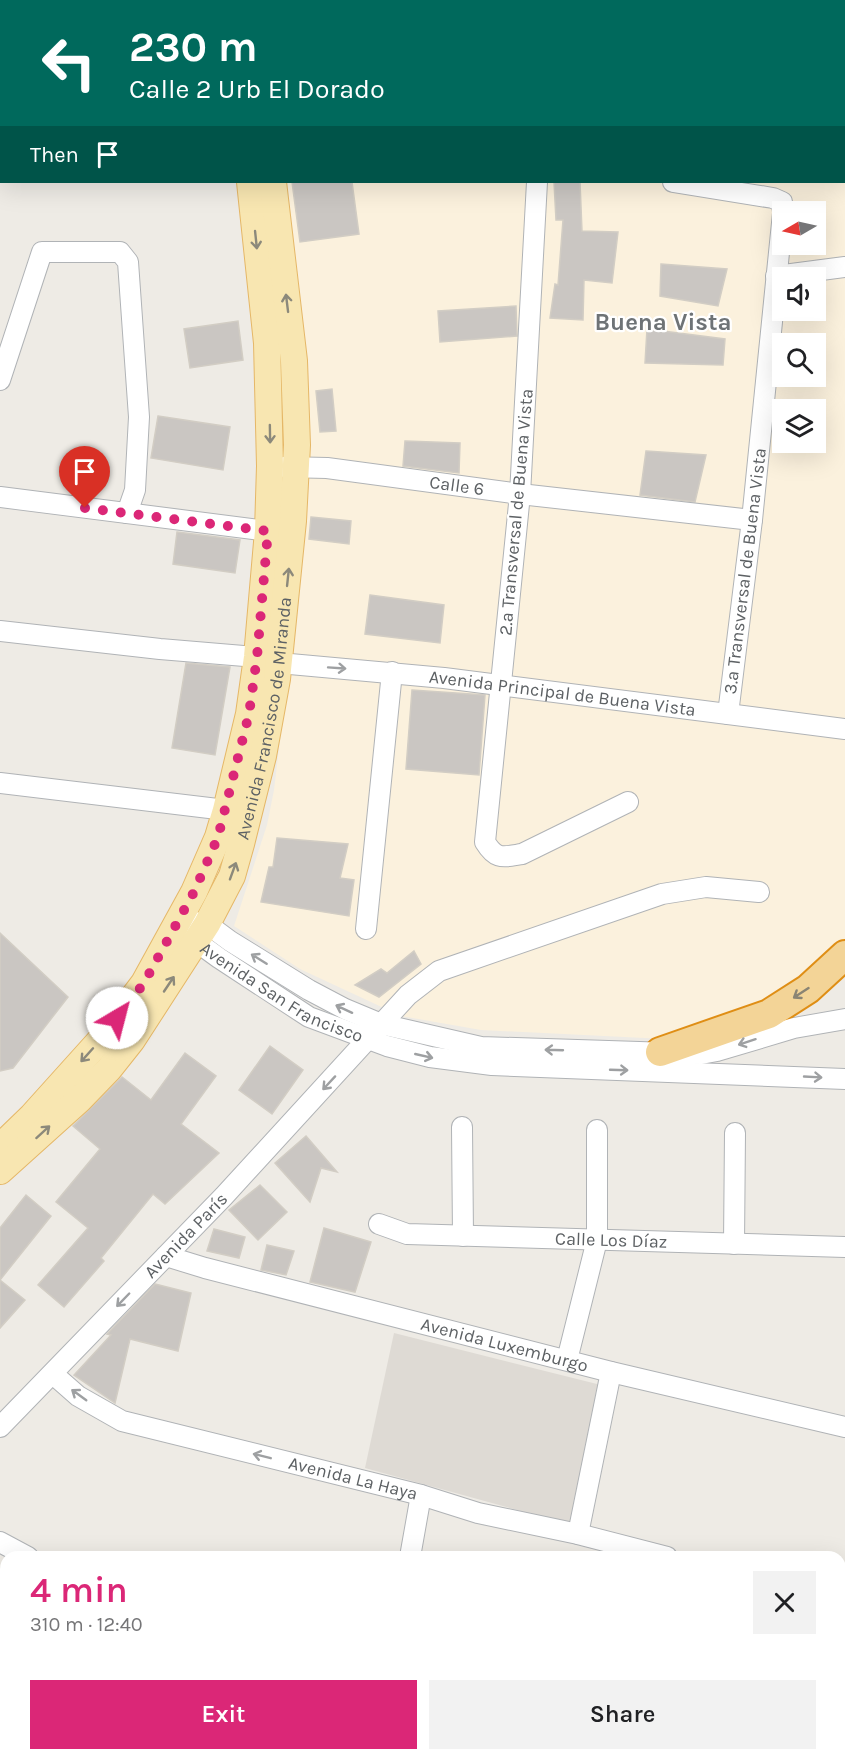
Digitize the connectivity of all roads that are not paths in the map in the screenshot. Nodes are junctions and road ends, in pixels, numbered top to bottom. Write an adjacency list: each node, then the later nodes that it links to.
1 (250, 183): 10 (main road, Avenida Francisco de Miranda, one-way to 10)
2 (273, 183): 11 (main road, Avenida Francisco de Miranda, one-way to 2)
3 (537, 183): 12 (street, 2.ª Transversal de Buena Vista)
4 (679, 183): 5 (street)
5 (776, 201)
6 (845, 267): 7 (street)
7 (826, 269)
8 (772, 317): 15 (street, 3.ª Transversal de Buena Vista)
9 (0, 381): 14 (street)
10 (270, 466): 11 (street, Calle 6); 16 (main road, Avenida Francisco de Miranda)
11 (296, 467): 12 (street, Calle 6); 18 (main road, Avenida Francisco de Miranda, one-way to 11)
12 (520, 494): 15 (street, Calle 6); 20 (street, 2.ª Transversal de Buena Vista)
13 (0, 497): 14 (street)
14 (127, 513): 16 (street)
15 (752, 520): 21 (street, 3.ª Transversal de Buena Vista)
16 (268, 531): 18 (main road, Avenida Francisco de Miranda)
17 (0, 631): 18 (street, Avenida Principal de Buena Vista)
18 (268, 660): 19 (street, Avenida Principal de Buena Vista, one-way to 19); 25 (main road, Avenida Francisco de Miranda); 29 (main road, Avenida Francisco de Miranda, one-way to 18)
19 (392, 672): 20 (street, Avenida Principal de Buena Vista); 28 (street)
20 (502, 685): 21 (street, Avenida Principal de Buena Vista); 24 (street, 2.ª Transversal de Buena Vista)
21 (728, 714): 22 (street, Avenida Principal de Buena Vista)
22 (845, 729)
23 (0, 783): 25 (street)
24 (628, 802)
25 (226, 810): 27 (main road, Avenida Francisco de Miranda)
26 (759, 892): 32 (street, Avenida París)
27 (177, 920): 29 (street, Avenida San Francisco); 39 (main road, Avenida Francisco de Miranda, one-way to 39)
28 (366, 929)
29 (202, 933): 32 (street, Avenida San Francisco, one-way to 29); 33 (street, Avenida San Francisco); 40 (main road, Avenida Francisco de Miranda, one-way to 29)
30 (845, 955): 34 (highway, one-way to 34)
31 (845, 1018): 34 (street, Avenida San Francisco, one-way to 34)
32 (381, 1024): 33 (street, Avenida París); 34 (street, Avenida San Francisco, one-way to 32)
33 (368, 1040): 35 (street, Avenida San Francisco, one-way to 35); 46 (street, Avenida París, one-way to 46)
34 (660, 1052)
35 (845, 1078)
36 (462, 1127): 42 (street)
37 (597, 1130): 43 (street)
38 (735, 1132): 44 (street)
39 (0, 1147)
40 (0, 1171)
41 (379, 1224): 42 (street, Calle Los Díaz)
42 (463, 1236): 43 (street, Calle Los Díaz)
43 (597, 1240): 44 (street, Calle Los Díaz); 47 (street)
44 (735, 1244): 45 (street, Calle Los Díaz)
45 (845, 1247)
46 (166, 1256): 47 (street, Avenida Luxemburgo); 49 (street, Avenida París, one-way to 49)
47 (567, 1359): 48 (street, Avenida Luxemburgo)
48 (610, 1372): 50 (street, Avenida Luxemburgo); 53 (street)
49 (53, 1374): 51 (street, Avenida París); 52 (street, Avenida La Haya, one-way to 49)
50 (845, 1427)
51 (0, 1428)
52 (421, 1495): 53 (street, Avenida La Haya); 56 (street)
53 (578, 1534): 57 (street, Avenida La Haya)
54 (0, 1542): 55 (street)
55 (17, 1551)
56 (411, 1551)
57 (645, 1551)

